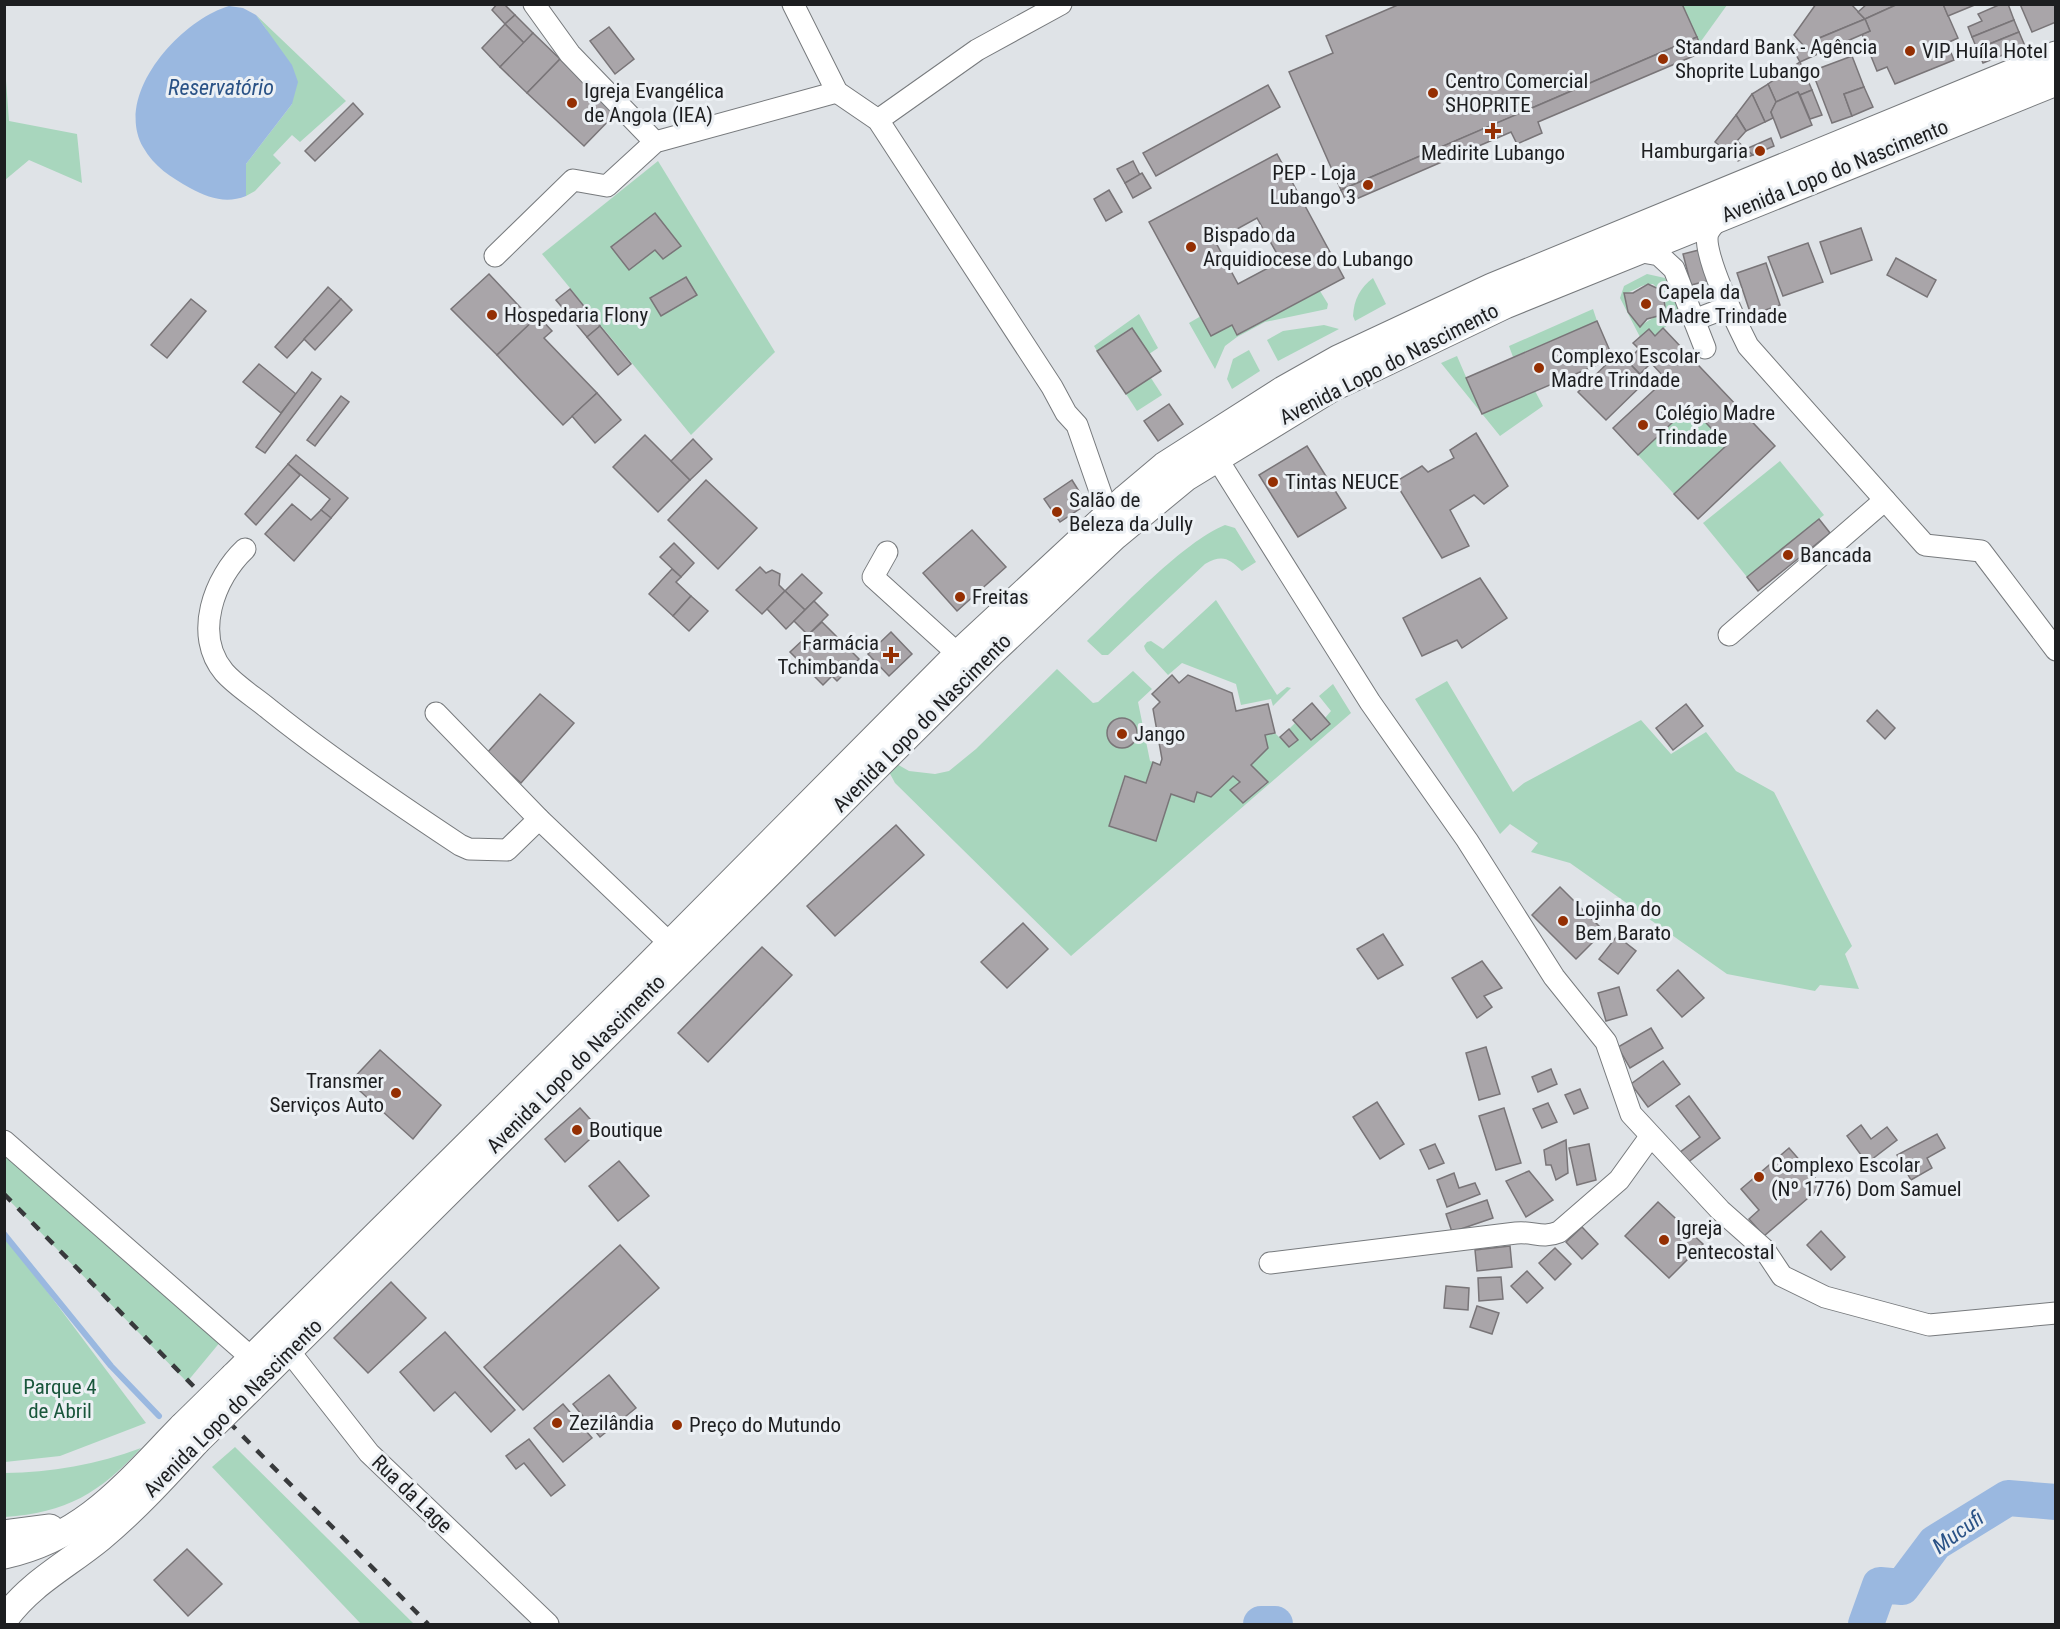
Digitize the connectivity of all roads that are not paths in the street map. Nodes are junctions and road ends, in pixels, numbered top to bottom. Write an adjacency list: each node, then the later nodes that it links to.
1 (793, 4): 6 (street)
2 (1061, 4): 7 (street)
3 (531, 6): 8 (street)
4 (2055, 55): 17 (main road, Avenida Lopo do Nascimento)
5 (2055, 82): 9 (main road, Avenida Lopo do Nascimento)
6 (837, 92): 7 (street); 8 (street)
7 (878, 120): 17 (street)
8 (655, 142): 11 (street)
9 (1719, 218): 10 (main road, Avenida Lopo do Nascimento); 12 (street)
10 (1637, 251): 13 (street); 15 (main road, Avenida Lopo do Nascimento)
11 (495, 256)
12 (1728, 307): 13 (street); 16 (street)
13 (1694, 320): 14 (street)
14 (1705, 348)
15 (1216, 457): 25 (main road, Avenida Lopo do Nascimento); 26 (street)
16 (1885, 500): 20 (street); 21 (street)
17 (1108, 514): 22 (main road, Avenida Lopo do Nascimento)
18 (245, 549): 24 (street)
19 (887, 552): 22 (street)
20 (1729, 635)
21 (2055, 650)
22 (958, 654): 25 (main road, Avenida Lopo do Nascimento)
23 (436, 713): 24 (street)
24 (539, 819): 25 (street)
25 (676, 949): 30 (main road, Avenida Lopo do Nascimento); 31 (main road, Avenida Lopo do Nascimento)
26 (1650, 1137): 28 (street); 29 (street)
27 (4, 1141): 31 (street)
28 (1270, 1263)
29 (2055, 1313)
30 (289, 1351): 31 (main road, Avenida Lopo do Nascimento); 38 (street, Rua da Lage)
31 (245, 1374): 32 (main road, Avenida Lopo do Nascimento, bridge)
32 (190, 1433): 33 (main road, Avenida Lopo do Nascimento); 37 (main road, Avenida Lopo do Nascimento)
33 (108, 1502): 34 (main road); 35 (main road, Avenida Lopo do Nascimento)
34 (4, 1534)
35 (4, 1555)
36 (4, 1590): 37 (main road)
37 (5, 1618)
38 (549, 1624)

